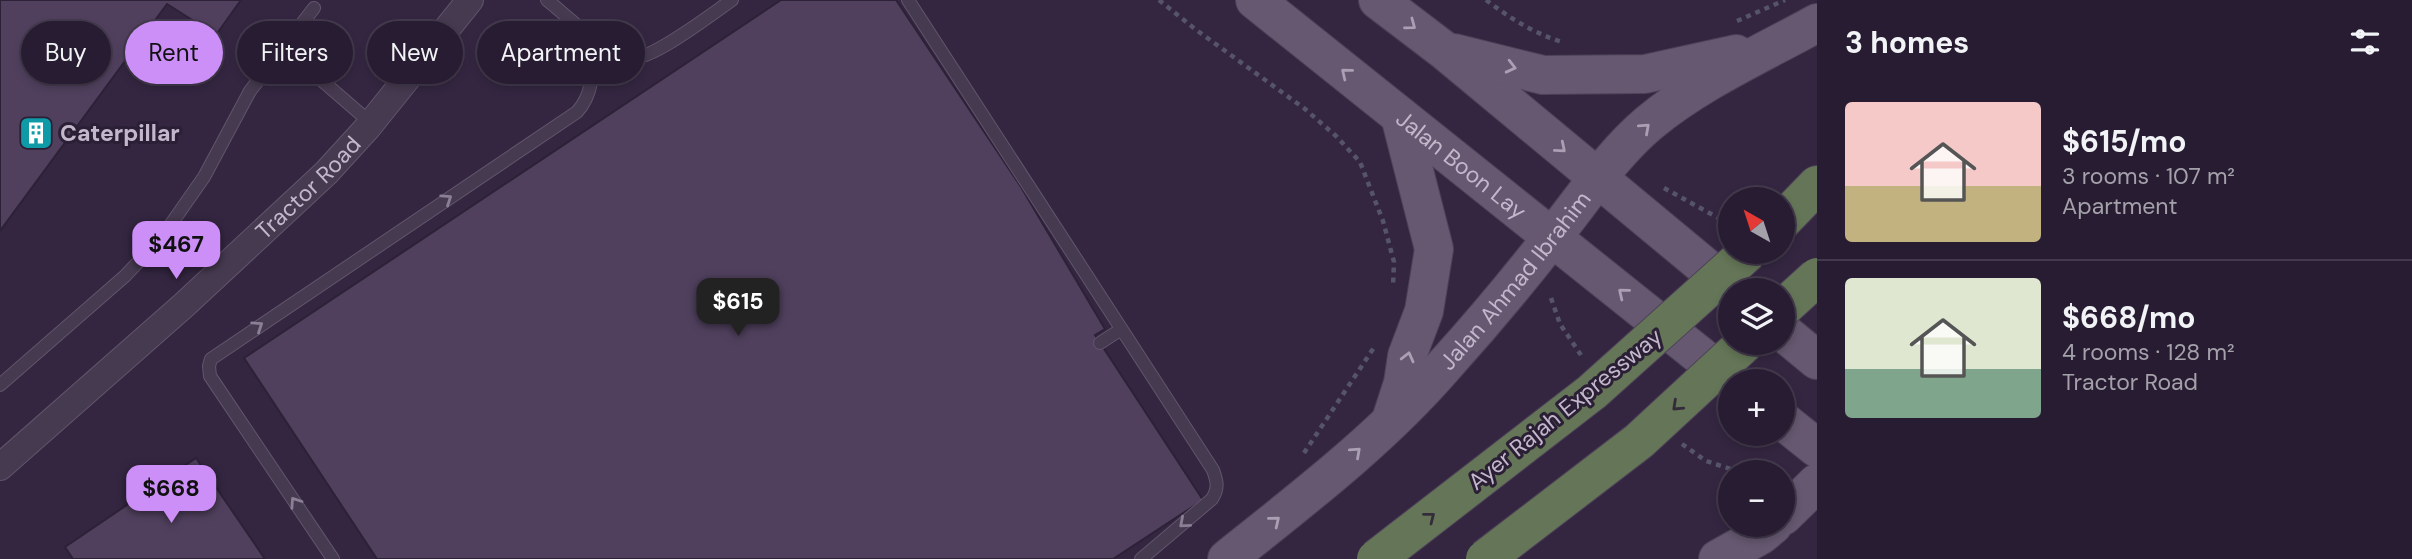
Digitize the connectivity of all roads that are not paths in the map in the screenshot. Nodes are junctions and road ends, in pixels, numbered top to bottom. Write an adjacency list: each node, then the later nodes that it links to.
1 (470, 0): 18 (street, Tractor Road)
2 (547, 0): 9 (lane)
3 (733, 0): 13 (lane)
4 (908, 0): 27 (lane)
5 (1255, 0): 17 (main road, Jalan Boon Lay, one-way to 5)
6 (1378, 0): 12 (main road, one-way to 12)
7 (314, 8): 8 (lane)
8 (304, 21)
9 (572, 21)
10 (1817, 23): 11 (main road, Jalan Ahmad Ibrahim)
11 (1779, 44): 12 (main road, one-way to 11); 19 (main road, Jalan Ahmad Ibrahim, one-way to 11)
12 (1445, 51): 19 (main road, one-way to 19)
13 (645, 55)
14 (255, 84): 33 (lane)
15 (325, 84): 18 (lane)
16 (592, 84): 41 (lane, one-way to 16)
17 (1399, 116): 22 (main road, Jalan Boon Lay); 34 (main road, one-way to 17)
18 (370, 124): 37 (street, Tractor Road)
19 (1599, 178): 22 (main road, Jalan Ahmad Ibrahim); 25 (main road)
20 (1817, 185): 21 (highway)
21 (1796, 207)
22 (1553, 237): 32 (main road, Jalan Boon Lay, one-way to 22); 34 (main road, Jalan Ahmad Ibrahim)
23 (1735, 264): 44 (highway, Ayer Rajah Expressway, one-way to 23, bridge)
24 (1817, 277): 26 (highway, bridge)
25 (1720, 278)
26 (1795, 297)
27 (1120, 330): 29 (lane); 42 (lane, one-way to 42)
28 (1795, 342): 31 (main road)
29 (1100, 343)
30 (1732, 355): 45 (highway, one-way to 45, bridge)
31 (1817, 360)
32 (1718, 370)
33 (0, 385)
34 (1390, 422): 43 (main road, Jalan Ahmad Ibrahim, one-way to 34)
35 (1795, 431): 36 (main road)
36 (1817, 448)
37 (0, 467)
38 (1817, 483): 39 (main road)
39 (1795, 504)
40 (1757, 537): 46 (main road)
41 (333, 559)
42 (1140, 559)
43 (1227, 559)
44 (1376, 559)
45 (1485, 559)
46 (1718, 559)

